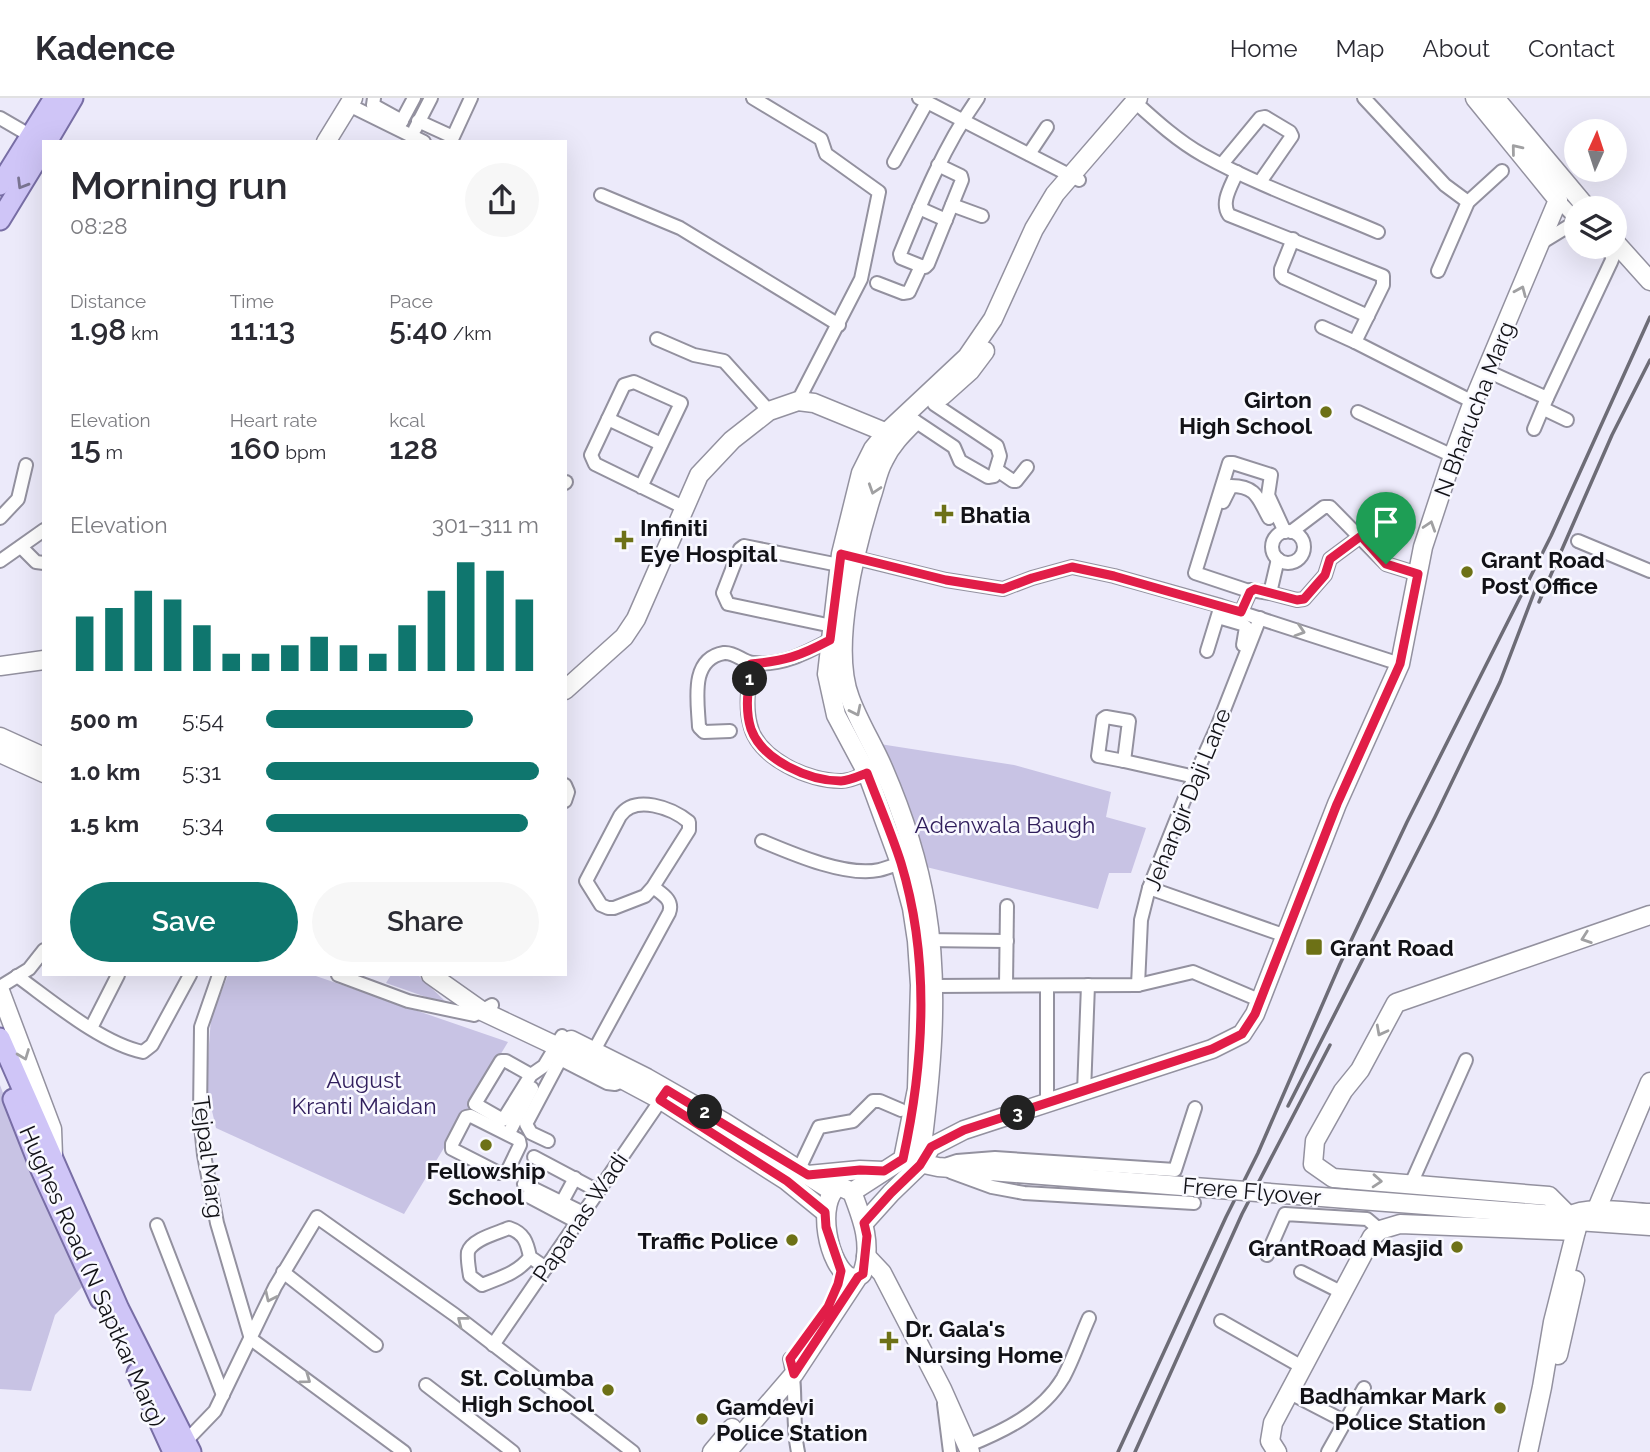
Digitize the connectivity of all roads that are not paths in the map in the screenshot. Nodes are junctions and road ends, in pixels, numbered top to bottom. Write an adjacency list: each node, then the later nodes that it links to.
1 (54, 98): 23 (main road)
2 (74, 98): 21 (main road)
3 (373, 98): 18 (street)
4 (414, 98): 18 (street)
5 (431, 98): 16 (street)
6 (471, 98): 16 (street)
7 (753, 98): 54 (street)
8 (978, 98): 17 (street)
9 (1364, 98): 36 (street)
10 (1475, 98): 35 (main road, one-way to 10)
11 (1495, 98): 34 (main road)
12 (923, 100): 17 (street); 25 (street)
13 (1141, 101): 27 (street); 31 (main road)
14 (351, 102): 18 (street); 22 (main road)
15 (0, 118): 23 (street)
16 (418, 121): 20 (street)
17 (961, 121): 24 (street); 26 (street)
18 (399, 125): 20 (street)
19 (1047, 127): 24 (street)
20 (409, 139)
21 (42, 140)
22 (327, 140)
23 (41, 142): 30 (main road); 41 (main road, one-way to 41)
24 (1029, 154): 31 (street)
25 (894, 162)
26 (938, 164): 37 (street); 39 (street)
27 (1222, 164): 29 (street); 32 (street)
28 (1502, 171): 36 (street)
29 (1237, 172): 32 (street); 45 (street)
30 (3, 174)
31 (1075, 178): 57 (main road)
32 (1260, 182): 44 (street)
33 (601, 195): 54 (street)
34 (1577, 196)
35 (1558, 200): 38 (street); 46 (main road, N Bharucha Marg)
36 (1468, 202): 50 (street)
37 (952, 205): 40 (street); 42 (street)
38 (1564, 206)
39 (919, 208): 42 (street); 49 (street)
40 (982, 216)
41 (0, 220)
42 (946, 220): 49 (street)
43 (1564, 228): 46 (street)
44 (1378, 232)
45 (1293, 239): 53 (street); 53 (street)
46 (1541, 243): 59 (main road, N Bharucha Marg, one-way to 46)
47 (1627, 256): 51 (main road)
48 (1612, 259): 62 (street)
49 (921, 266): 52 (street)
50 (1438, 271)
51 (1650, 281)
52 (877, 283)
53 (1368, 316): 58 (street)
54 (839, 326): 60 (street)
55 (1322, 327): 58 (street)
56 (657, 340): 64 (street)
57 (985, 340): 63 (main road); 70 (main road)
58 (1355, 342): 61 (street)
59 (1487, 371): 61 (main road, N Bharucha Marg); 62 (street)
60 (802, 402): 64 (main road); 70 (main road)
61 (1473, 402): 72 (main road, N Bharucha Marg)
62 (1545, 403): 67 (street); 69 (street)
63 (934, 404): 68 (main road); 75 (street)
64 (769, 411): 77 (main road)
65 (1358, 412): 72 (street)
66 (608, 419): 71 (street); 71 (street); 76 (street)
67 (1567, 420)
68 (915, 421): 70 (main road); 75 (street)
69 (1534, 429)
70 (890, 438): 85 (main road)
71 (661, 444): 76 (street)
72 (1453, 456): 90 (main road, N Bharucha Marg, one-way to 72)
73 (26, 465): 78 (street)
74 (1027, 467): 75 (street)
75 (997, 470)
76 (641, 487): 77 (street)
77 (684, 507): 106 (main road)
78 (0, 518)
79 (1269, 518): 91 (street)
80 (42, 531): 84 (street)
81 (1288, 532): 82 (street); 86 (street); 86 (street); 91 (street)
82 (1361, 536): 90 (street); 93 (street)
83 (1578, 541): 89 (street)
84 (21, 547): 87 (street); 88 (street)
85 (845, 559): 94 (street); 99 (main road); 99 (street); 112 (main road, one-way to 112)
86 (1278, 559): 93 (street)
87 (0, 561)
88 (42, 563)
89 (1650, 571)
90 (1418, 574): 104 (main road, N Bharucha Marg)
91 (1203, 577): 92 (street); 94 (street)
92 (1250, 592): 93 (street); 96 (street)
93 (1270, 593)
94 (1198, 600): 95 (street)
95 (1219, 612): 96 (street); 98 (street); 100 (street)
96 (1241, 612): 97 (street)
97 (1260, 618): 98 (street); 101 (street, Jehangir Daji Lane); 104 (street, one-way to 104)
98 (1246, 627): 101 (street)
99 (831, 633): 103 (street); 112 (main road)
100 (1207, 651)
101 (1244, 658): 114 (street, Jehangir Daji Lane)
102 (42, 660): 105 (main road)
103 (751, 664): 107 (street); 112 (street)
104 (1400, 664): 121 (main road, N Bharucha Marg)
105 (0, 666)
106 (567, 687)
107 (730, 731)
108 (0, 737): 109 (main road)
109 (13, 754): 110 (main road); 113 (main road)
110 (42, 757)
111 (1124, 761): 114 (street)
112 (875, 770): 116 (main road)
113 (42, 772)
114 (1195, 776): 118 (street, Jehangir Daji Lane)
115 (762, 841): 116 (street)
116 (908, 860): 122 (main road)
117 (653, 887): 117 (street); 143 (street)
118 (1149, 888): 121 (street); 134 (street, Jehangir Daji Lane)
119 (1007, 906): 123 (street)
120 (1650, 915): 164 (main road, one-way to 164)
121 (1286, 936): 138 (main road, N Bharucha Marg)
122 (923, 940): 123 (street); 135 (main road); 160 (main road)
123 (1007, 941): 132 (street)
124 (42, 953): 125 (street)
125 (18, 976): 137 (street); 140 (street)
126 (117, 976): 140 (street)
127 (189, 976): 140 (street)
128 (219, 976): 187 (street, Tejpal Marg)
129 (341, 976): 139 (street)
130 (433, 976): 139 (main road)
131 (449, 976): 139 (main road)
132 (1006, 985): 135 (street); 136 (street)
133 (1088, 985): 134 (street); 136 (street); 150 (street)
134 (1138, 985): 138 (street)
135 (934, 986): 160 (main road)
136 (1047, 986): 152 (street)
137 (0, 989): 159 (main road, one-way to 159)
138 (1259, 1000): 150 (main road, N Bharucha Marg)
139 (487, 1008): 142 (main road)
140 (90, 1028)
141 (0, 1038): 159 (main road)
142 (563, 1046): 143 (main road); 146 (street); 148 (street); 157 (street)
143 (591, 1055): 148 (main road)
144 (1466, 1060): 164 (street)
145 (0, 1064): 199 (main road, Hughes Road (N Saptkar Marg))
146 (544, 1066): 147 (street); 156 (street)
147 (531, 1074): 147 (street)
148 (631, 1077): 151 (main road)
149 (1650, 1082): 172 (main road)
150 (1084, 1092): 152 (main road, N Bharucha Marg)
151 (664, 1095): 162 (main road); 165 (street, Papanas Wadi); 169 (main road)
152 (1047, 1103): 160 (main road, N Bharucha Marg)
153 (1195, 1108): 160 (street)
154 (901, 1110): 162 (street)
155 (1650, 1110): 172 (main road)
156 (509, 1133): 156 (street)
157 (548, 1141)
158 (534, 1157): 163 (street)
159 (53, 1159): 199 (main road)
160 (920, 1164): 161 (main road); 172 (main road, Frere Flyover, bridge); 173 (main road)
161 (884, 1171): 162 (main road); 167 (main road)
162 (804, 1172): 166 (main road)
163 (575, 1178): 165 (street); 168 (street)
164 (1411, 1184): 172 (main road)
165 (598, 1191): 171 (street, Papanas Wadi)
166 (832, 1191): 167 (main road); 169 (main road)
167 (852, 1192): 173 (main road)
168 (562, 1202): 171 (street); 171 (street)
169 (825, 1212): 183 (main road)
170 (1650, 1213): 172 (main road)
171 (580, 1217): 180 (street, Papanas Wadi)
172 (1582, 1218): 175 (main road); 176 (main road); 210 (main road); 211 (main road)
173 (864, 1223): 178 (main road)
174 (157, 1225): 196 (street)
175 (1650, 1226)
176 (1380, 1230): 177 (street); 184 (main road)
177 (1267, 1255)
178 (866, 1256): 183 (main road); 194 (main road)
179 (530, 1257): 179 (street); 180 (street)
180 (546, 1268): 189 (street, Papanas Wadi)
181 (283, 1272): 187 (street, one-way to 187); 188 (street); 189 (street, one-way to 181)
182 (1301, 1272): 184 (street)
183 (849, 1274): 190 (main road)
184 (1343, 1293): 191 (main road)
185 (1089, 1318): 200 (street)
186 (1221, 1321): 191 (street)
187 (251, 1339): 196 (street); 201 (street, one-way to 201)
188 (376, 1345)
189 (493, 1345): 203 (street)
190 (792, 1366): 198 (main road); 206 (street)
191 (1304, 1367): 195 (main road)
192 (426, 1385): 202 (street)
193 (1364, 1388): 197 (street)
194 (942, 1389): 200 (main road); 207 (street)
195 (1290, 1393): 197 (street); 208 (main road)
196 (223, 1395): 199 (street)
197 (1344, 1421): 209 (street)
198 (741, 1426): 204 (main road); 205 (main road)
199 (180, 1448)
200 (968, 1449)
201 (404, 1452)
202 (513, 1452)
203 (633, 1452)
204 (712, 1452)
205 (727, 1452)
206 (798, 1452)
207 (950, 1452)
208 (1276, 1452)
209 (1328, 1452)
210 (1528, 1452)
211 (1540, 1452)

